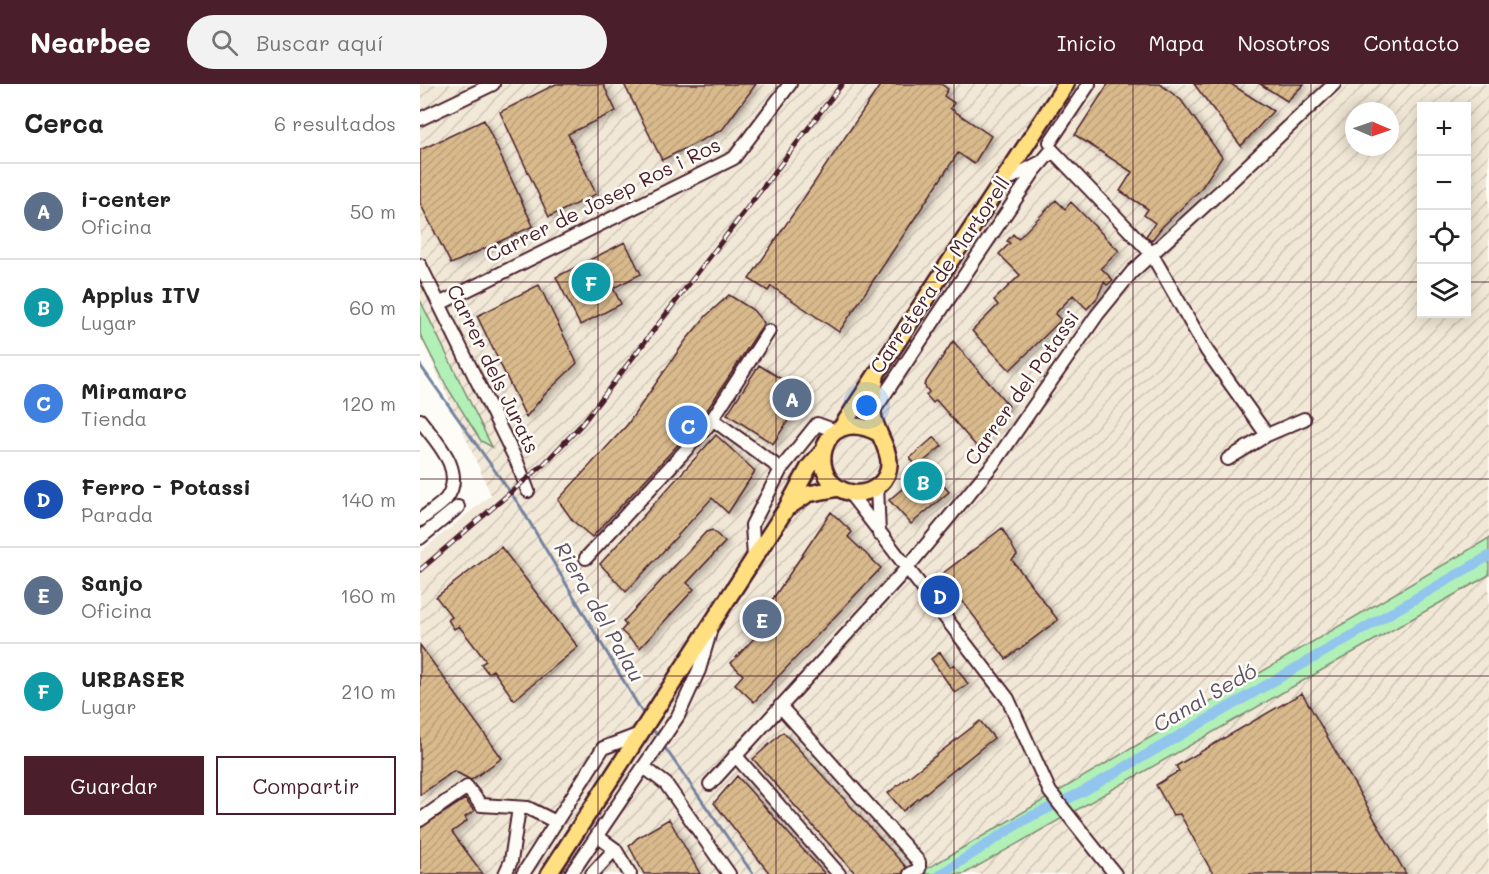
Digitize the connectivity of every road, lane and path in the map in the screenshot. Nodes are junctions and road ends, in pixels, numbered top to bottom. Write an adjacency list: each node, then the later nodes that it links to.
1 (493, 84): 7 (street)
2 (790, 84): 13 (street, Carrer de Josep Ros i Ros)
3 (1066, 84): 6 (main road, Carretera de Martorell)
4 (1089, 84): 8 (street, Carretera de Martorell)
5 (1334, 84): 11 (street, Carrer del Potassi)
6 (1044, 117): 8 (street); 10 (main road, Carretera de Martorell)
7 (420, 119)
8 (1051, 146): 9 (street, Carretera de Martorell); 11 (street)
9 (1042, 161): 10 (street, Carretera de Martorell); 16 (street, Carretera de Martorell)
10 (1000, 184): 15 (main road, Carretera de Martorell)
11 (1151, 253): 22 (street); 36 (street, Carrer del Potassi)
12 (420, 265): 13 (street, Carrer dels Jurats)
13 (439, 304): 28 (street, Carrer dels Jurats)
14 (769, 331): 17 (street)
15 (878, 371): 16 (main road, Carretera de Martorell); 20 (main road, Carretera de Martorell)
16 (873, 412): 21 (main road, Carretera de Martorell)
17 (712, 419): 25 (street); 34 (street)
18 (1304, 419): 22 (street)
19 (420, 420): 31 (street)
20 (839, 429): 21 (main road); 23 (main road, Carretera de Martorell); 25 (street)
21 (878, 433): 26 (main road, Carretera de Martorell)
22 (1268, 435): 24 (street)
23 (823, 450): 27 (main road); 30 (main road, Carretera de Martorell)
24 (1228, 459)
25 (781, 469): 35 (street)
26 (878, 486): 27 (main road, Carretera de Martorell); 32 (street)
27 (843, 490): 30 (main road, Carretera de Martorell); 32 (street)
28 (528, 491)
29 (458, 507): 33 (street)
30 (786, 509): 35 (main road, Carretera de Martorell)
31 (420, 520)
32 (879, 534): 36 (street)
33 (420, 538)
34 (586, 558)
35 (754, 558): 37 (main road, Carretera de Martorell)
36 (907, 568): 38 (street, Carrer del Potassi); 57 (street)
37 (712, 624): 39 (main road, Carretera de Martorell); 41 (street, Carretera de Martorell)
38 (780, 706): 40 (street, Carrer del Potassi); 48 (street)
39 (637, 735): 45 (street); 51 (main road, Carretera de Martorell)
40 (735, 755): 42 (street, Carrer del Potassi); 56 (street)
41 (644, 767): 46 (street, Carretera de Martorell); 55 (street)
42 (710, 784)
43 (519, 808): 44 (street); 45 (street); 49 (street)
44 (420, 820)
45 (556, 822): 50 (street)
46 (597, 836): 47 (street); 52 (street, Carretera de Martorell)
47 (615, 849): 53 (street); 54 (street)
48 (915, 870)
49 (504, 874)
50 (524, 874)
51 (549, 874)
52 (571, 874)
53 (592, 874)
54 (630, 874)
55 (729, 874)
56 (839, 874)
57 (1115, 874)

